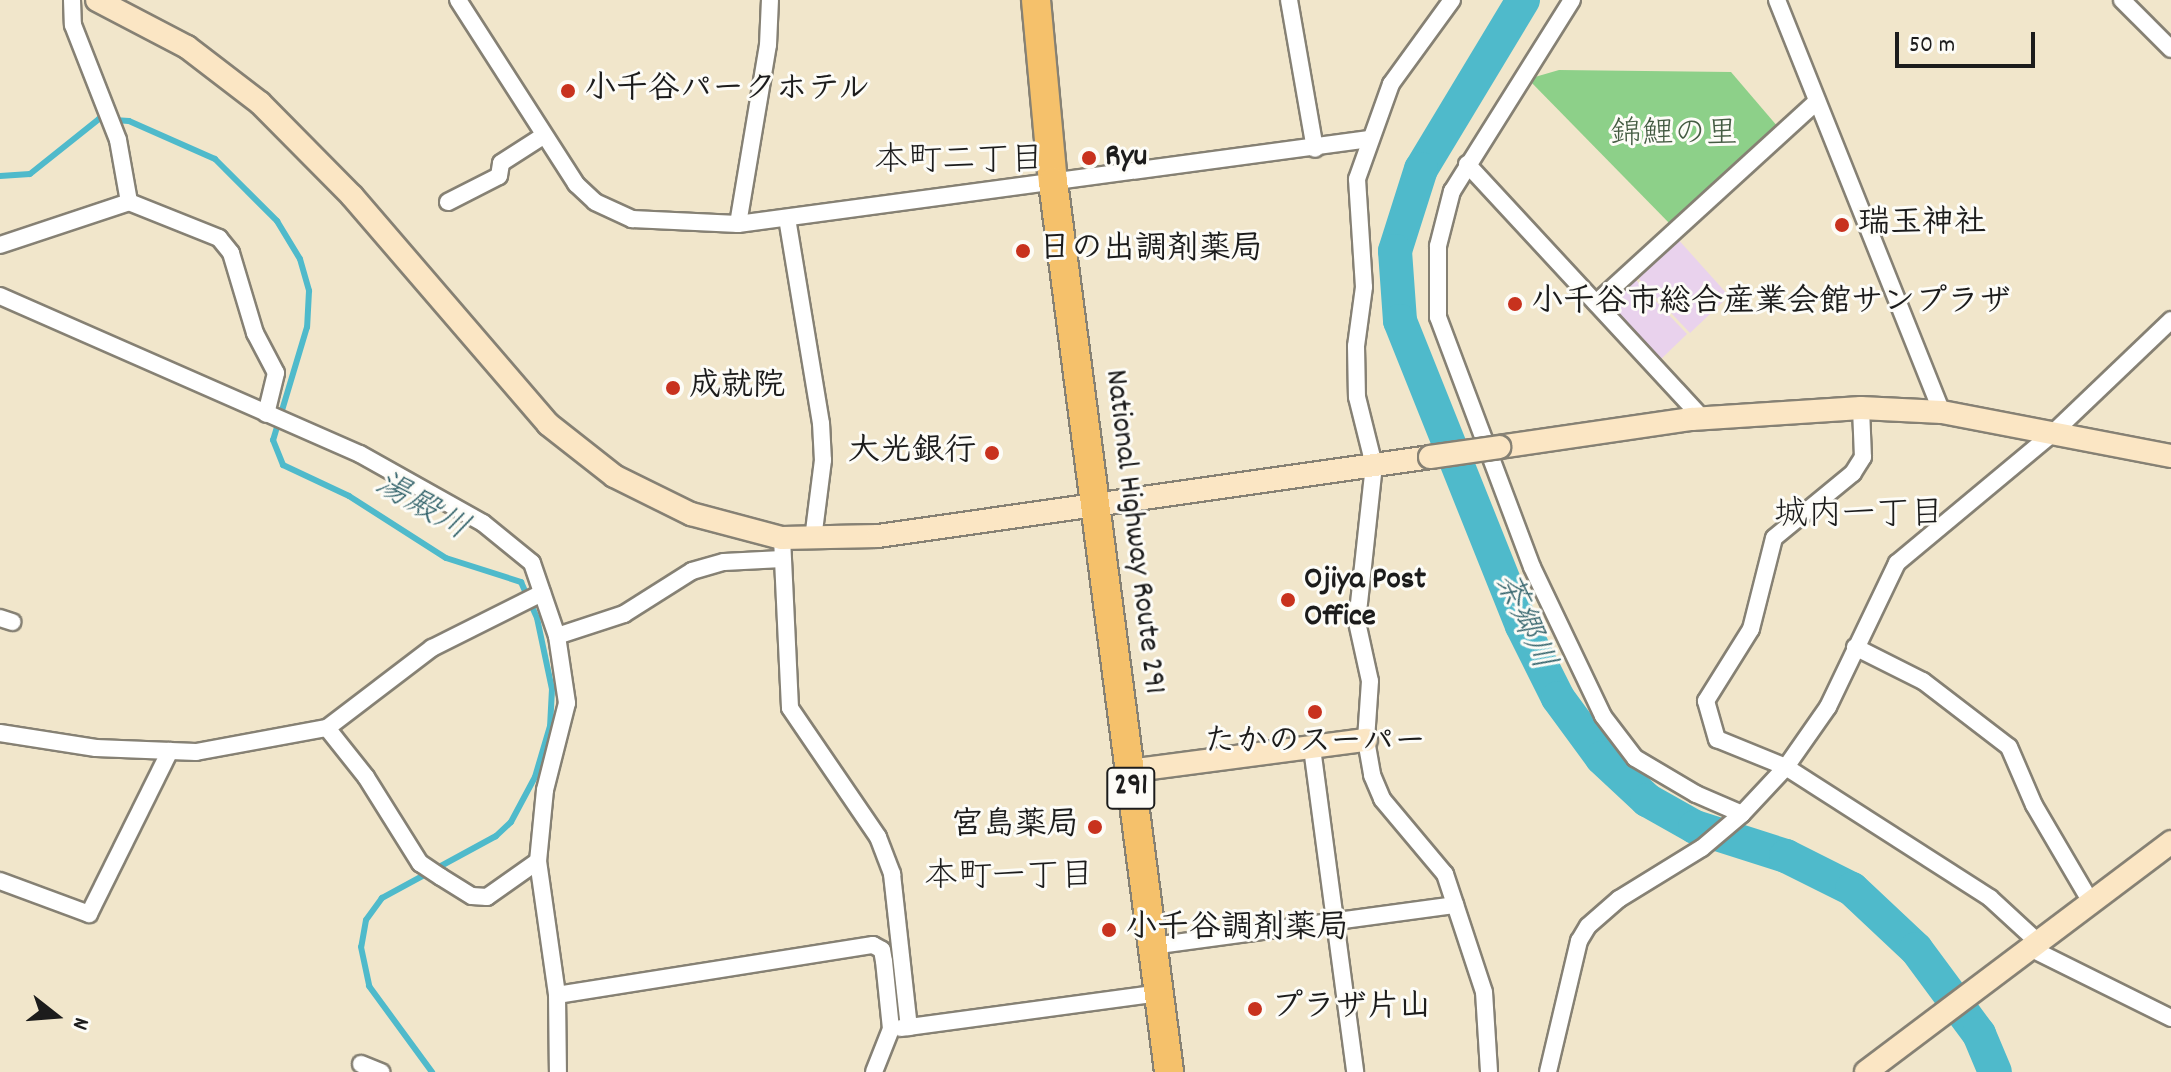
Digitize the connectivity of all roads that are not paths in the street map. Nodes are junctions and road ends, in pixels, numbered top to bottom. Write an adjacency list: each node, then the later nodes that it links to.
1 (72, 0): 18 (street)
2 (97, 0): 35 (street)
3 (458, 0): 13 (street)
4 (770, 0): 21 (street)
5 (1036, 0): 17 (highway, National Highway Route 291 / 291)
6 (1289, 0): 15 (street)
7 (1452, 0): 14 (street)
8 (1572, 0): 16 (street)
9 (1777, 0): 12 (street)
10 (2122, 0): 11 (street)
11 (2171, 49)
12 (1817, 101): 24 (street); 27 (street)
13 (543, 136): 19 (street); 21 (street)
14 (1369, 139): 15 (street); 32 (street)
15 (1315, 149): 17 (street)
16 (1467, 164): 24 (street); 46 (street)
17 (1053, 182): 20 (street); 33 (highway, National Highway Route 291 / 291)
18 (129, 202): 22 (street); 28 (street)
19 (448, 202)
20 (787, 218): 21 (street); 34 (street)
21 (738, 224)
22 (0, 245)
23 (0, 296): 28 (street)
24 (1596, 303): 29 (street)
25 (2171, 320): 30 (street)
26 (1861, 408): 27 (street); 29 (street); 44 (street)
27 (1942, 412): 30 (street)
28 (268, 415): 36 (street)
29 (1702, 418): 32 (street, bridge)
30 (2054, 432): 31 (street); 38 (street)
31 (2171, 456)
32 (1374, 465): 33 (street); 41 (street)
33 (1095, 504): 34 (street); 45 (highway, National Highway Route 291 / 291)
34 (813, 539): 35 (street)
35 (782, 548): 37 (street); 58 (street)
36 (540, 594): 37 (street); 39 (street)
37 (557, 636): 48 (street)
38 (1855, 647): 44 (street); 50 (street)
39 (327, 728): 43 (street); 48 (street)
40 (0, 733): 43 (street)
41 (1366, 740): 42 (street); 51 (street)
42 (1312, 748): 45 (street); 52 (street)
43 (170, 751): 49 (street)
44 (1786, 767): 46 (street); 54 (street)
45 (1129, 771): 53 (highway, National Highway Route 291 / 291)
46 (1738, 818): 67 (street)
47 (2171, 842): 50 (street)
48 (538, 861): 56 (street)
49 (0, 881)
50 (2091, 902): 54 (street)
51 (1455, 905): 52 (street); 66 (street)
52 (1334, 920): 53 (street); 65 (street)
53 (1152, 946): 55 (highway, National Highway Route 291 / 291)
54 (2036, 946): 57 (street); 68 (street)
55 (1159, 993): 58 (street); 64 (highway, National Highway Route 291 / 291)
56 (557, 995): 59 (street); 62 (street)
57 (2171, 1018)
58 (909, 1027): 59 (street)
59 (891, 1029): 63 (street)
60 (361, 1064): 61 (street)
61 (381, 1072)
62 (558, 1072)
63 (874, 1072)
64 (1169, 1072)
65 (1355, 1072)
66 (1489, 1072)
67 (1548, 1072)
68 (1866, 1072)

